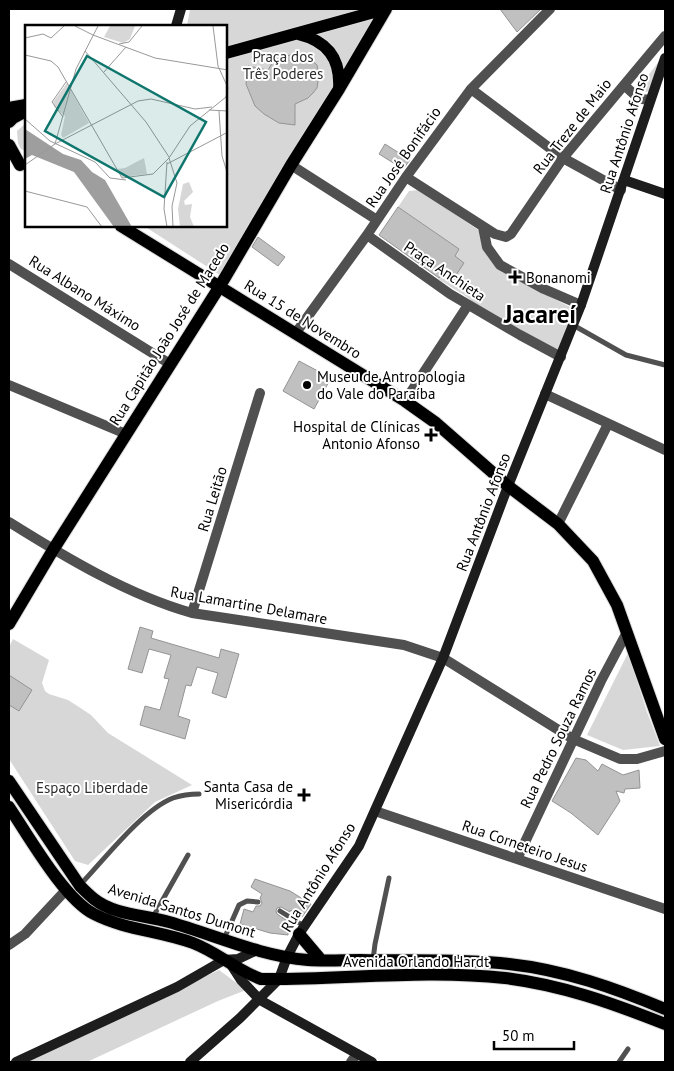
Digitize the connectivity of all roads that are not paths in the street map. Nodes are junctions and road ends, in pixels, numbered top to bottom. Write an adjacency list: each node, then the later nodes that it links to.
1 (180, 9): 4 (street)
2 (386, 9): 5 (main road); 10 (main road, Rua Capitão João José de Macedo)
3 (550, 9): 11 (street, Rua José Bonifácio)
4 (176, 25)
5 (296, 33): 7 (main road); 10 (main road)
6 (665, 36): 9 (street, Rua Treze de Maio)
7 (228, 52)
8 (665, 58): 12 (street, Rua Antônio Afonso)
9 (624, 85): 12 (street); 18 (street, Rua Treze de Maio)
10 (339, 89): 20 (main road, Rua Capitão João José de Macedo)
11 (471, 89): 18 (street); 21 (street, Rua José Bonifácio)
12 (650, 99): 22 (street, Rua Antônio Afonso)
13 (25, 105): 14 (main road)
14 (9, 108)
15 (25, 112): 16 (main road)
16 (9, 122)
17 (9, 145): 19 (main road)
18 (563, 158): 22 (street); 25 (street, Rua Treze de Maio)
19 (18, 164)
20 (291, 165): 24 (street); 29 (main road, Rua Capitão João José de Macedo)
21 (406, 177): 24 (street, Rua José Bonifácio); 25 (street)
22 (623, 185): 23 (street); 31 (street, Rua Antônio Afonso)
23 (665, 194)
24 (377, 220): 27 (street, Rua José Bonifácio)
25 (483, 227): 31 (street)
26 (124, 228): 29 (main road, Rua 15 de Novembro)
27 (367, 236): 30 (street, Praça Anchieta); 33 (street, Rua José Bonifácio)
28 (9, 264): 35 (street, Rua Albano Máximo)
29 (220, 286): 33 (main road, Rua 15 de Novembro); 35 (main road, Rua Capitão João José de Macedo)
30 (468, 305): 34 (street, Praça Anchieta); 40 (street)
31 (581, 305): 32 (street, Rua Antônio Afonso)
32 (573, 325): 34 (street, Rua Antônio Afonso); 36 (lane)
33 (295, 334): 40 (main road, Rua 15 de Novembro)
34 (561, 357): 39 (street, Rua Antônio Afonso)
35 (170, 364): 42 (main road, Rua Capitão João José de Macedo)
36 (665, 365)
37 (9, 386): 42 (street)
38 (260, 393): 48 (street, Rua Leitão)
39 (545, 394): 41 (street); 44 (street, Rua Antônio Afonso)
40 (405, 401): 44 (main road, Rua 15 de Novembro)
41 (608, 424): 43 (street); 46 (street)
42 (126, 434): 47 (main road, Rua Capitão João José de Macedo)
43 (665, 450)
44 (508, 486): 46 (main road, Rua 15 de Novembro); 51 (street, Rua Antônio Afonso)
45 (9, 522): 47 (street, Rua Lamartine Delamare)
46 (558, 524): 50 (main road, Rua 15 de Novembro)
47 (53, 550): 48 (street, Rua Lamartine Delamare); 49 (main road, Rua Capitão João José de Macedo)
48 (192, 613): 51 (street, Rua Lamartine Delamare)
49 (9, 624)
50 (627, 632): 52 (main road, Rua 15 de Novembro); 53 (street, Rua Pedro Souza Ramos)
51 (443, 658): 53 (street, Rua Lamartine Delamare); 59 (street, Rua Antônio Afonso)
52 (661, 713): 54 (main road, Rua 15 de Novembro)
53 (573, 740): 55 (street, Rua Lamartine Delamare); 61 (street, Rua Pedro Souza Ramos)
54 (665, 740)
55 (665, 750)
56 (9, 781): 63 (main road, Avenida Santos Dumont)
57 (199, 794): 63 (lane)
58 (9, 807): 64 (main road, Avenida Santos Dumont)
59 (375, 811): 61 (street, Rua Corneteiro Jesus); 69 (street, Rua Antônio Afonso)
60 (188, 855): 68 (lane)
61 (517, 859): 66 (street, Rua Corneteiro Jesus)
62 (389, 878): 75 (lane)
63 (80, 886): 68 (main road, Avenida Santos Dumont)
64 (66, 890): 71 (street); 76 (main road, Avenida Santos Dumont)
65 (258, 902): 70 (lane)
66 (665, 909)
67 (280, 912): 69 (lane)
68 (153, 917): 70 (main road, Avenida Santos Dumont)
69 (302, 930): 73 (street, Rua Antônio Afonso); 74 (main road)
70 (224, 939): 72 (main road, Avenida Santos Dumont)
71 (9, 945)
72 (257, 950): 73 (main road, Avenida Santos Dumont); 76 (street)
73 (287, 957): 74 (main road, Avenida Orlando Hardt); 77 (street, Rua Antônio Afonso)
74 (321, 960): 75 (main road, Avenida Orlando Hardt)
75 (373, 960): 79 (main road, Avenida Orlando Hardt)
76 (228, 963): 77 (main road, Avenida Orlando Hardt); 78 (street); 83 (street)
77 (279, 979): 78 (street); 80 (main road, Avenida Orlando Hardt)
78 (260, 1000): 82 (street); 84 (street)
79 (665, 1009)
80 (665, 1024)
81 (628, 1049): 86 (lane)
82 (354, 1058): 85 (street)
83 (16, 1062)
84 (190, 1062)
85 (372, 1062)
86 (619, 1062)

